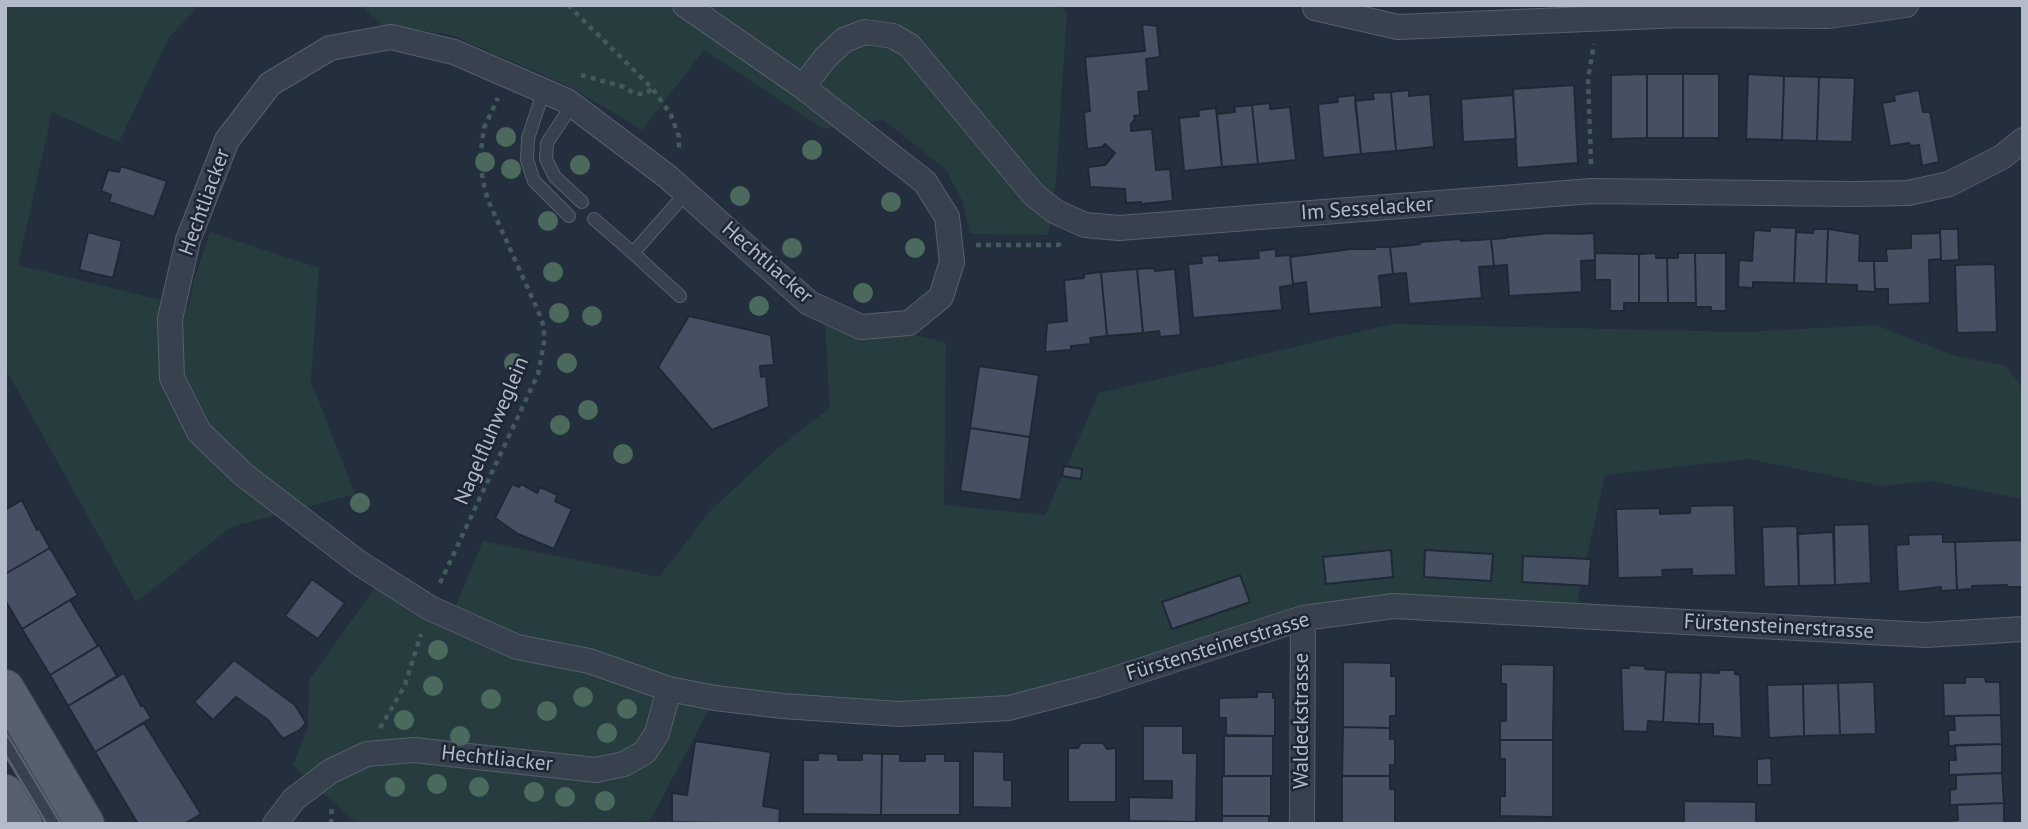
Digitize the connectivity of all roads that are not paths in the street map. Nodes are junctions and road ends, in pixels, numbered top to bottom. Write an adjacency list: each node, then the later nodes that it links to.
1 (685, 5): 4 (street, Hechtliacker)
2 (1906, 5): 3 (street)
3 (1315, 8)
4 (803, 87): 7 (street, Im Sesselacker); 8 (street, Hechtliacker)
5 (544, 90): 6 (street, Hechtliacker); 10 (lane); 17 (street, Hechtliacker)
6 (572, 105): 8 (street, Hechtliacker); 9 (lane)
7 (2023, 140)
8 (677, 185): 12 (lane)
9 (582, 202)
10 (569, 216)
11 (594, 219): 12 (lane)
12 (633, 253): 13 (lane)
13 (680, 296)
14 (1303, 618): 15 (street, Fürstensteinerstrasse); 17 (street, Fürstensteinerstrasse); 24 (street, Waldeckstrasse)
15 (2023, 629)
16 (5, 689): 22 (main road)
17 (669, 689): 23 (street, Hechtliacker)
18 (5, 743): 21 (lane)
19 (5, 794): 20 (main road)
20 (23, 824)
21 (53, 824)
22 (85, 824)
23 (275, 824)
24 (1302, 824)

